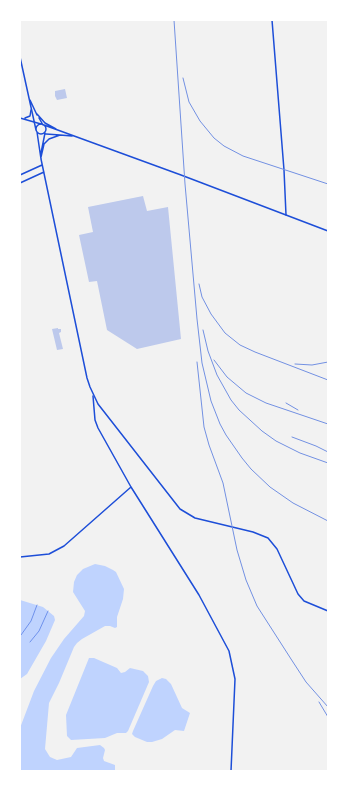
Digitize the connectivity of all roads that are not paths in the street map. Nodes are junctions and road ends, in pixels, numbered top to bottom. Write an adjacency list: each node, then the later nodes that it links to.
1 (272, 20): 21 (street)
2 (20, 57): 3 (street)
3 (28, 96): 4 (street); 5 (street)
4 (32, 110): 7 (street); 9 (street)
5 (37, 114): 10 (street); 12 (street)
6 (20, 118): 7 (street)
7 (23, 119): 8 (street)
8 (27, 120): 9 (street); 11 (street)
9 (34, 122): 10 (street); 11 (street)
10 (42, 125): 11 (street); 12 (street); 13 (street)
11 (36, 130): 13 (street); 16 (street)
12 (65, 133): 15 (street)
13 (44, 134): 14 (street); 16 (street)
14 (68, 135): 15 (street); 16 (street)
15 (80, 138): 21 (street)
16 (41, 159): 17 (street)
17 (42, 165): 18 (street); 19 (street)
18 (44, 172): 20 (street); 23 (street)
19 (20, 175)
20 (20, 183)
21 (286, 215): 22 (street)
22 (328, 231)
23 (93, 396): 24 (street); 26 (street)
24 (131, 487): 25 (street); 27 (street)
25 (20, 557)
26 (328, 611)
27 (231, 771)

